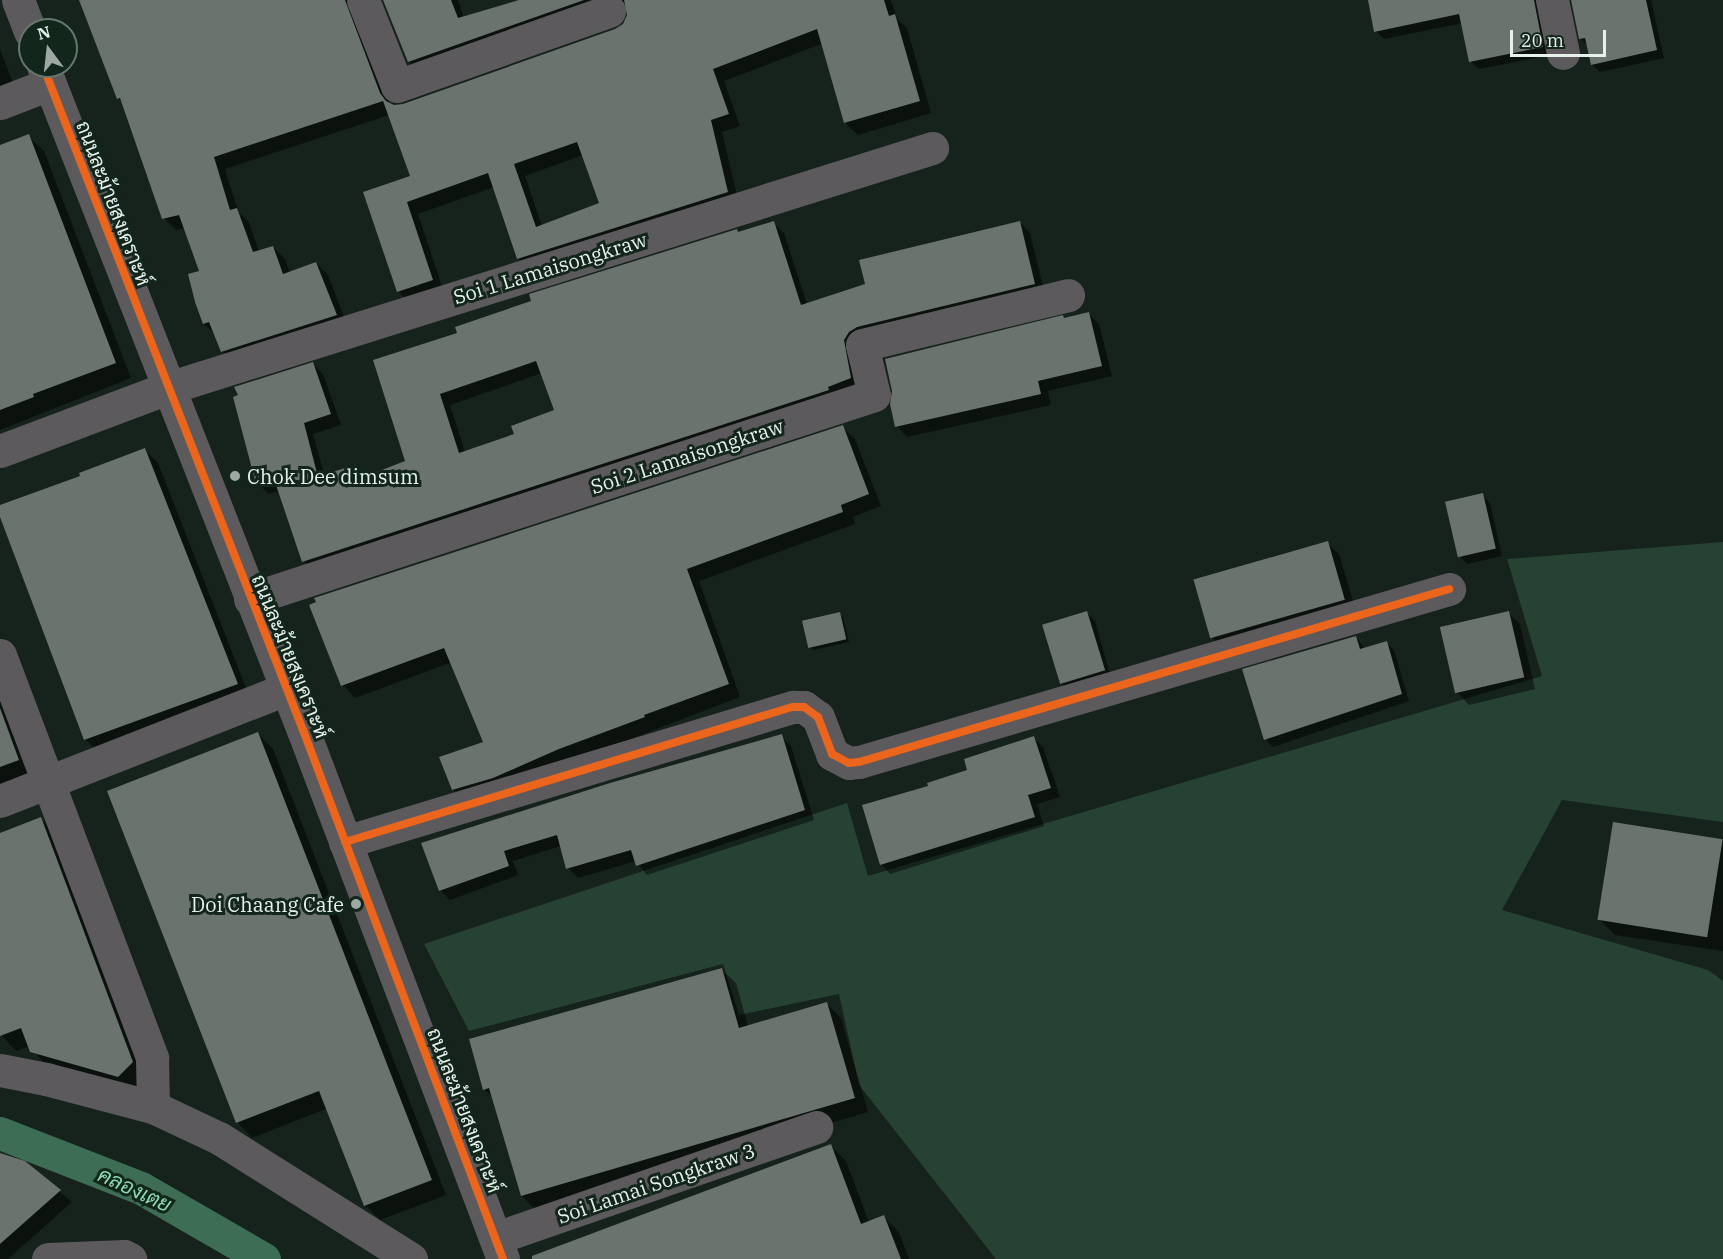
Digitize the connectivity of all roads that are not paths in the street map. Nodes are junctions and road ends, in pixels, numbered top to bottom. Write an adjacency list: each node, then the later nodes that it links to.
1 (18, 0): 5 (street)
2 (363, 0): 4 (street)
3 (1552, 0): 6 (street)
4 (609, 11)
5 (25, 18)
6 (1563, 53)
7 (41, 78): 9 (street)
8 (47, 78): 12 (street, ถนนละม้ายสงเคราะห์)
9 (0, 103)
10 (932, 148): 12 (street, Soi 1 Lamaisongkraw)
11 (1068, 295): 15 (street, Soi 2 Lamaisongkraw)
12 (168, 388): 13 (street, Soi 1 Lamaisongkraw); 15 (street, ถนนละม้ายสงเคราะห์)
13 (0, 451)
14 (1449, 589): 20 (street)
15 (250, 599): 17 (street, ถนนละม้ายสงเคราะห์)
16 (0, 655): 18 (street)
17 (285, 689): 18 (street); 20 (street, ถนนละม้ายสงเคราะห์)
18 (49, 783): 19 (street); 22 (street)
19 (0, 801)
20 (345, 842): 24 (street, ถนนละม้ายสงเคราะห์)
21 (0, 1070): 22 (street)
22 (153, 1107): 27 (street)
23 (816, 1127): 24 (street, Soi Lamai Songkraw 3)
24 (500, 1248)
25 (48, 1259): 26 (street)
26 (130, 1259)
27 (411, 1259)

